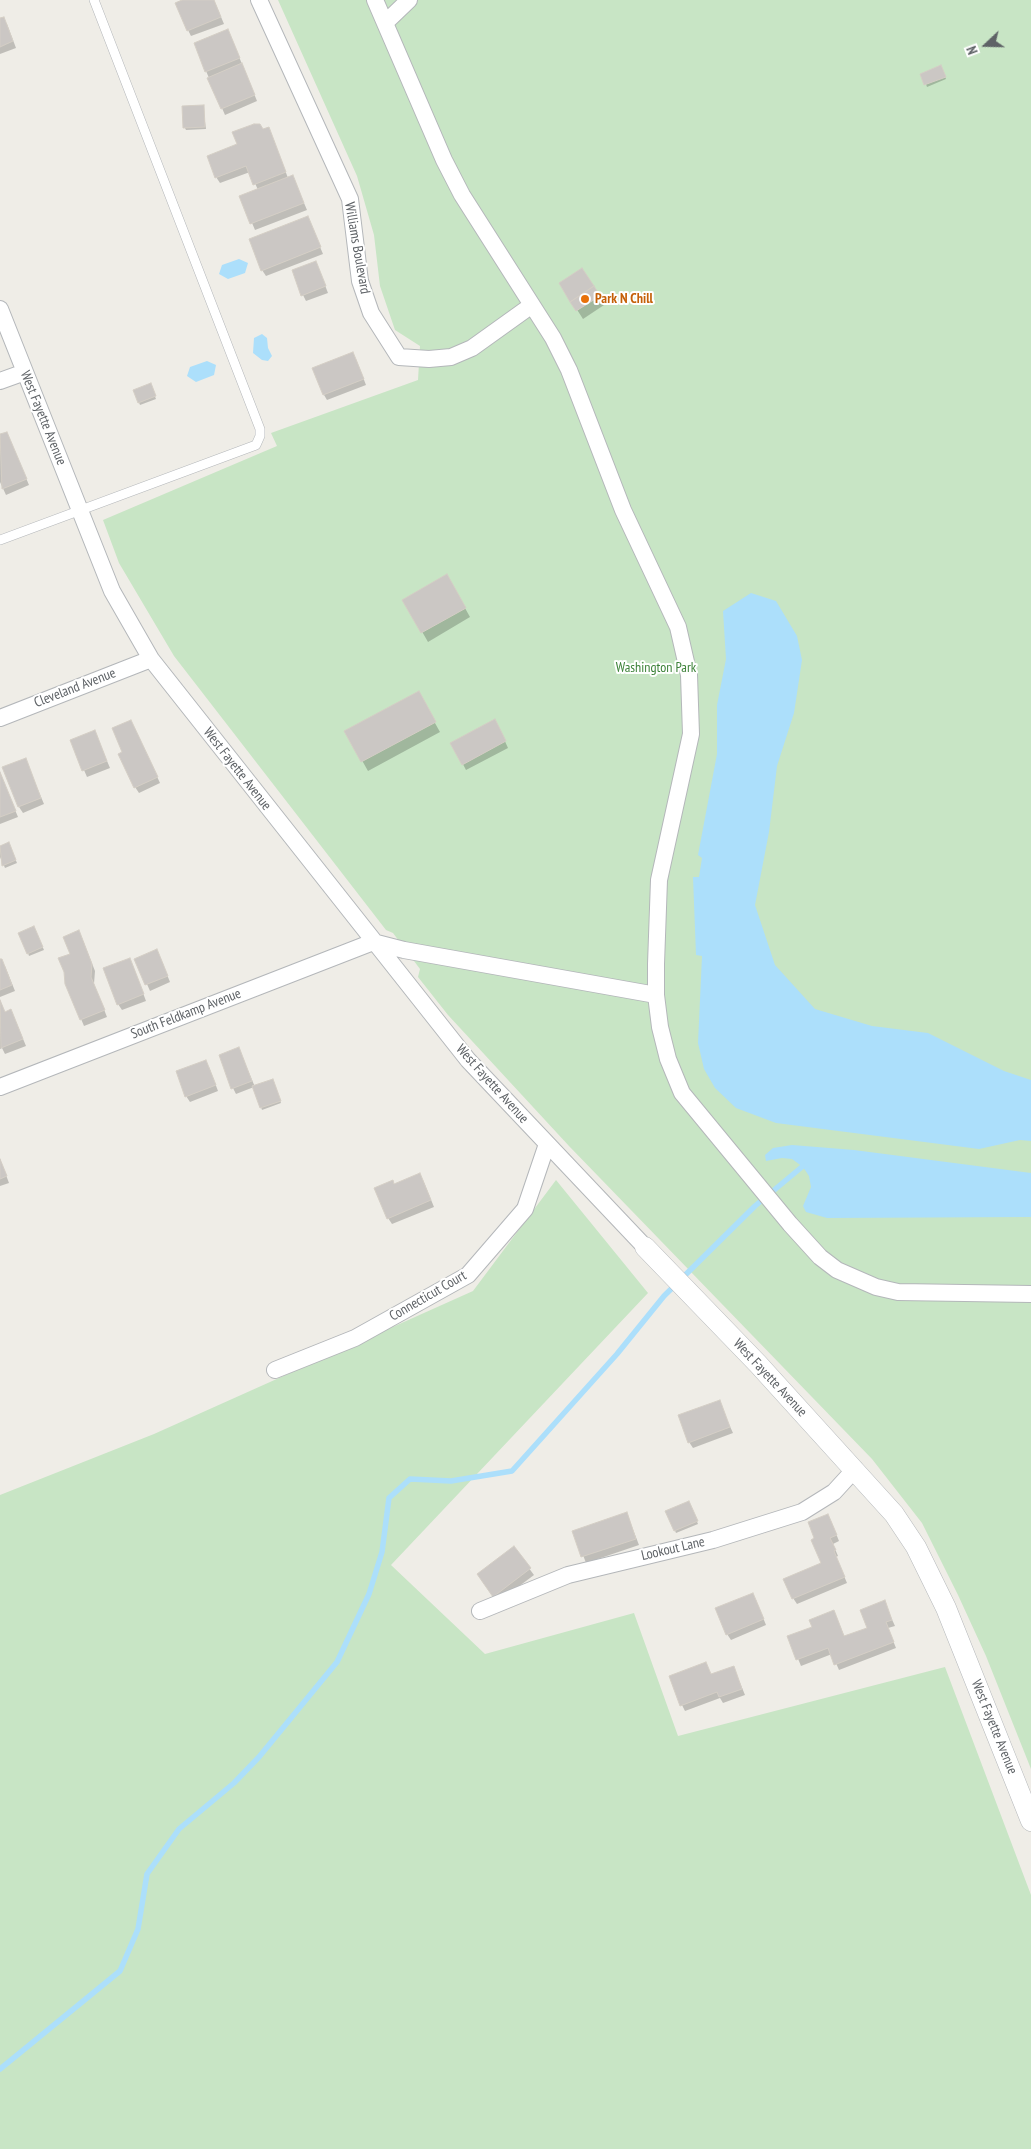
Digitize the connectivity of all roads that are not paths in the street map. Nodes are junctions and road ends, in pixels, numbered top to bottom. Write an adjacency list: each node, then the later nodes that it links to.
1 (94, 0): 10 (lane)
2 (259, 0): 6 (street, Williams Boulevard)
3 (375, 0): 5 (street)
4 (409, 0): 5 (street)
5 (385, 23): 6 (street)
6 (532, 305): 15 (street)
7 (0, 309): 8 (street, West Fayette Avenue)
8 (25, 372): 9 (street); 10 (street, West Fayette Avenue)
9 (0, 381)
10 (79, 509): 11 (lane); 12 (street, West Fayette Avenue)
11 (0, 540)
12 (150, 660): 13 (street, Cleveland Avenue); 14 (street, West Fayette Avenue)
13 (0, 718)
14 (372, 942): 15 (street); 16 (street, South Feldkamp Avenue); 17 (street, West Fayette Avenue)
15 (656, 995): 19 (street)
16 (0, 1088)
17 (547, 1144): 18 (street, West Fayette Avenue); 20 (street, Connecticut Court)
18 (645, 1247): 21 (street, West Fayette Avenue)
19 (1031, 1294)
20 (275, 1370)
21 (855, 1469): 22 (street, Lookout Lane); 23 (street, West Fayette Avenue)
22 (480, 1611)
23 (1031, 1822)

